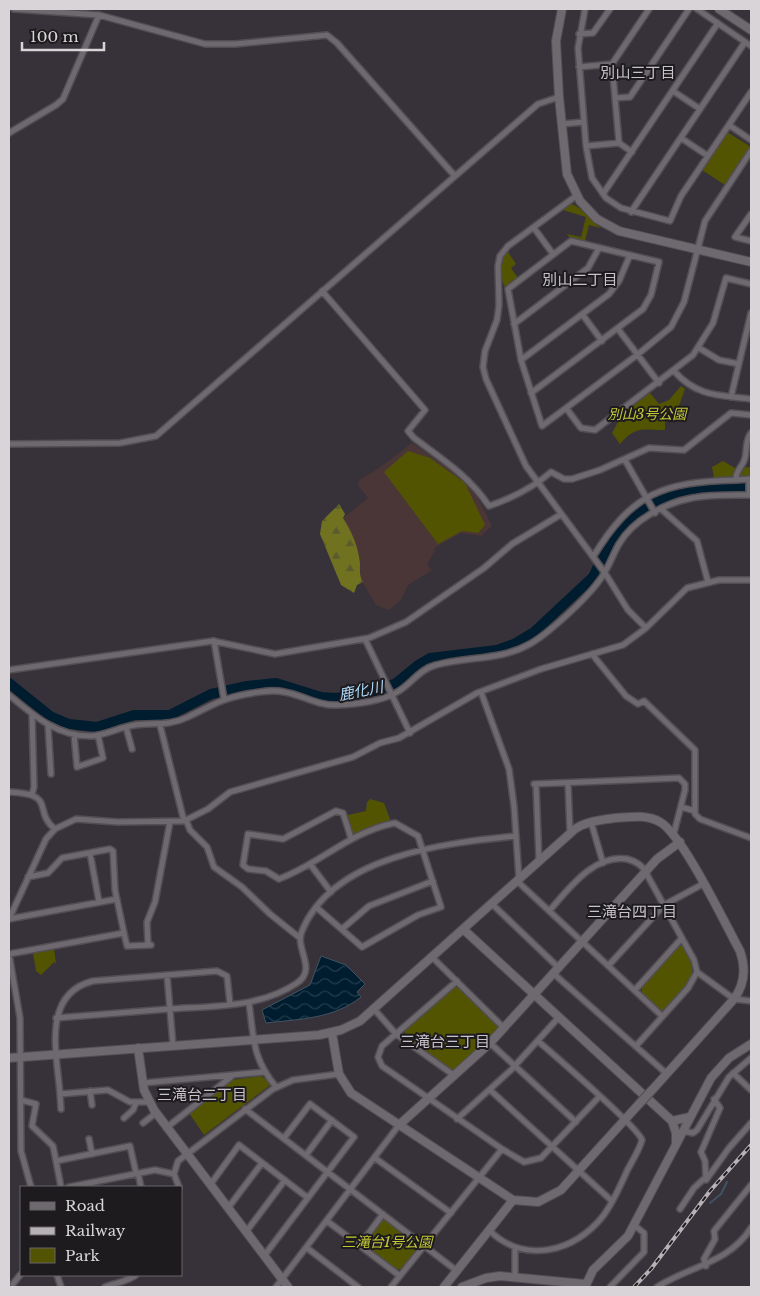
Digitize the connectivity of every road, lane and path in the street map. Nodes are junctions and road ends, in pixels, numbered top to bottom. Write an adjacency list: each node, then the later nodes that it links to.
1 (14, 9): 9 (street)
2 (562, 9): 19 (street)
3 (584, 9): 12 (street)
4 (610, 9): 12 (street)
5 (649, 9): 15 (street)
6 (689, 9): 20 (street)
7 (697, 9): 10 (street)
8 (719, 9): 11 (street)
9 (99, 15): 25 (street); 33 (street)
10 (718, 23): 13 (street); 17 (street)
11 (751, 30)
12 (579, 34): 16 (street)
13 (745, 42): 14 (street); 21 (street)
14 (751, 46)
15 (612, 64): 16 (street); 20 (street)
16 (579, 67): 22 (street)
17 (673, 91): 21 (street); 31 (street)
18 (751, 92): 24 (street)
19 (559, 97): 23 (street); 33 (street)
20 (615, 98): 28 (street)
21 (700, 109): 26 (street)
22 (584, 122): 23 (street); 29 (street)
23 (562, 124): 35 (street)
24 (729, 125): 27 (street); 32 (street)
25 (9, 133)
26 (681, 138): 32 (street); 36 (street)
27 (751, 140)
28 (618, 143): 29 (street); 31 (street)
29 (586, 146): 34 (street)
30 (751, 151): 41 (street)
31 (632, 152): 34 (street)
32 (708, 156): 36 (street)
33 (454, 175): 46 (street)
34 (603, 194): 36 (street)
35 (576, 196): 38 (street); 41 (street)
36 (632, 212)
37 (751, 214): 39 (street)
38 (534, 228): 42 (street); 68 (street)
39 (751, 241)
40 (599, 248): 42 (street); 43 (street); 49 (street)
41 (697, 249): 44 (street); 53 (street)
42 (553, 254): 49 (street)
43 (630, 255): 48 (street); 50 (street)
44 (751, 262)
45 (751, 284): 52 (street)
46 (322, 292): 64 (street); 68 (street)
47 (751, 313): 55 (street)
48 (582, 314): 51 (street); 54 (street)
49 (514, 324): 54 (street)
50 (618, 329): 51 (street); 53 (street)
51 (602, 341): 58 (street)
52 (699, 348): 55 (street); 56 (street)
53 (638, 355): 57 (street); 61 (street)
54 (521, 360): 58 (street)
55 (738, 364): 59 (street)
56 (674, 371): 57 (street); 59 (street)
57 (659, 383): 61 (street)
58 (531, 393): 61 (street)
59 (731, 396): 60 (street)
60 (751, 399)
61 (566, 408)
62 (751, 415): 65 (street)
63 (751, 433): 66 (street)
64 (9, 444)
65 (625, 460): 68 (street); 70 (street)
66 (736, 480): 67 (street); 70 (street)
67 (750, 480): 69 (street)
68 (538, 483): 73 (street)
69 (750, 494): 71 (street)
70 (647, 497): 72 (street); 74 (street)
71 (661, 509): 72 (street); 77 (street)
72 (655, 512): 75 (street)
73 (560, 515): 74 (street); 79 (street)
74 (594, 558): 75 (street)
75 (604, 572): 78 (street); 85 (street)
76 (751, 580): 77 (street)
77 (708, 582): 78 (street)
78 (646, 628): 81 (street)
79 (365, 639): 80 (street); 85 (street)
80 (214, 641): 82 (street); 86 (street)
81 (592, 654): 83 (street); 100 (street)
82 (9, 670)
83 (481, 692): 91 (street); 107 (street)
84 (9, 695): 87 (street)
85 (391, 696): 86 (street); 91 (street)
86 (224, 698): 89 (street)
87 (32, 714): 88 (street); 98 (street)
88 (48, 725): 92 (street); 95 (street)
89 (160, 725): 90 (street); 101 (street)
90 (126, 727): 93 (street); 94 (street)
91 (410, 733): 101 (street)
92 (74, 734): 93 (street); 93 (street)
93 (98, 735)
94 (132, 749)
95 (51, 774)
96 (568, 783): 99 (street); 105 (street); 113 (street)
97 (9, 792): 98 (street)
98 (32, 794): 104 (street)
99 (681, 807): 100 (street); 106 (street)
100 (695, 811): 109 (street)
101 (185, 820): 102 (street); 132 (street)
102 (170, 822): 104 (street); 131 (street)
103 (591, 822): 105 (street); 106 (street); 114 (street)
104 (54, 830): 117 (street)
105 (570, 833): 113 (street)
106 (674, 833): 110 (street)
107 (516, 836): 111 (street); 118 (street)
108 (351, 838): 111 (street); 115 (street); 115 (street)
109 (751, 838)
110 (680, 842): 116 (street); 120 (street)
111 (422, 849): 119 (street); 121 (street)
112 (90, 853): 117 (street); 122 (street); 123 (street)
113 (539, 861): 118 (street)
114 (603, 863): 116 (street); 127 (street)
115 (310, 864): 121 (street)
116 (646, 871): 125 (street); 134 (street)
117 (28, 877): 128 (street)
118 (518, 880): 124 (street); 127 (street)
119 (433, 882): 129 (street); 129 (street)
120 (703, 884): 125 (street); 140 (street)
121 (331, 892): 126 (street)
122 (117, 899): 123 (street); 131 (street)
123 (99, 902): 128 (street)
124 (491, 904): 130 (street); 138 (street)
125 (664, 905): 133 (street); 137 (street)
126 (316, 907): 129 (street); 132 (street)
127 (549, 911): 134 (street)
128 (9, 919)
129 (342, 929)
130 (463, 929): 136 (street); 144 (street)
131 (124, 933): 135 (street)
132 (300, 938): 147 (street)
133 (682, 938): 139 (street); 143 (street)
134 (582, 942): 137 (street); 138 (street)
135 (9, 954): 165 (street)
136 (432, 957): 142 (street); 150 (street)
137 (608, 966): 143 (street)
138 (556, 971): 144 (street); 162 (street)
139 (696, 972): 145 (street); 151 (street)
140 (748, 974): 145 (street)
141 (167, 975): 148 (street); 149 (street); 153 (street)
142 (457, 981): 154 (street); 156 (street)
143 (635, 990): 151 (street)
144 (534, 994): 152 (street); 154 (street)
145 (734, 999): 146 (street); 172 (street)
146 (751, 1001)
147 (249, 1003): 148 (street); 157 (street)
148 (230, 1004): 149 (street)
149 (170, 1009): 153 (street); 161 (street)
150 (374, 1009): 155 (street); 156 (street)
151 (662, 1016): 162 (street)
152 (559, 1017): 158 (street); 196 (street)
153 (56, 1018): 164 (street)
154 (504, 1028): 159 (street)
155 (332, 1033): 157 (street); 171 (street)
156 (396, 1034): 174 (street); 183 (street)
157 (254, 1040): 161 (street); 169 (street)
158 (538, 1041): 168 (street); 181 (street)
159 (490, 1043): 168 (street); 174 (street)
160 (751, 1044): 191 (street)
161 (173, 1045): 163 (street)
162 (636, 1046): 172 (street)
163 (138, 1048): 164 (street); 175 (street)
164 (57, 1054): 165 (street); 180 (street)
165 (20, 1057): 166 (street); 184 (street)
166 (9, 1058)
167 (751, 1058): 170 (street)
168 (515, 1066): 177 (street); 197 (street)
169 (264, 1072): 173 (street); 176 (street)
170 (733, 1072): 178 (street); 182 (street)
171 (339, 1074): 176 (street); 200 (street)
172 (667, 1074): 195 (street, bridge)
173 (231, 1076): 175 (street); 201 (street)
174 (455, 1076): 183 (street)
175 (143, 1083): 185 (street)
176 (276, 1087): 189 (street)
177 (490, 1090): 193 (street); 206 (street)
178 (751, 1090)
179 (90, 1091): 180 (street); 186 (street); 187 (street)
180 (60, 1094): 188 (street)
181 (599, 1097): 195 (street); 197 (street)
182 (714, 1098): 202 (street); 218 (street)
183 (429, 1099): 193 (street); 200 (street)
184 (21, 1100): 212 (street); 224 (street)
185 (149, 1102): 186 (street); 190 (street)
186 (136, 1103): 192 (street)
187 (92, 1105)
188 (61, 1109)
189 (245, 1109): 203 (street); 208 (street)
190 (156, 1113): 198 (street); 201 (street)
191 (690, 1117): 196 (street); 202 (street)
192 (124, 1118)
193 (457, 1119): 207 (street)
194 (332, 1120): 203 (street); 210 (street); 215 (street)
195 (625, 1120): 214 (street); 233 (street)
196 (672, 1121): 205 (street)
197 (576, 1122): 206 (street)
198 (143, 1123)
199 (751, 1123): 218 (street)
200 (399, 1125): 211 (street); 220 (street)
201 (166, 1128): 208 (street)
202 (683, 1131): 205 (street)
203 (284, 1138): 210 (street)
204 (89, 1139): 209 (street)
205 (675, 1146): 239 (street)
206 (553, 1147): 207 (street); 214 (street)
207 (502, 1149): 220 (street)
208 (187, 1153): 217 (street); 222 (street)
209 (92, 1154): 212 (street); 216 (street)
210 (306, 1155): 215 (street)
211 (375, 1158): 230 (street); 236 (street)
212 (56, 1161): 225 (street)
213 (262, 1163): 221 (street); 222 (street); 234 (street)
214 (579, 1170): 232 (street); 233 (street)
215 (327, 1172): 230 (street); 231 (street)
216 (137, 1173): 217 (street); 219 (street); 228 (street)
217 (174, 1174): 229 (street)
218 (706, 1177): 235 (street)
219 (108, 1179): 226 (street); 227 (street)
220 (478, 1179): 232 (street); 236 (street)
221 (285, 1180): 231 (street); 242 (street)
222 (210, 1185): 234 (street)
223 (751, 1185): 248 (street)
224 (30, 1186)
225 (61, 1186)
226 (73, 1186)
227 (110, 1186)
228 (141, 1186)
229 (179, 1186)
230 (351, 1189): 237 (street); 238 (street)
231 (308, 1198): 247 (street)
232 (513, 1200): 241 (street)
233 (612, 1201): 246 (street)
234 (228, 1208): 242 (street)
235 (680, 1208)
236 (451, 1213): 244 (street)
237 (383, 1214): 243 (street); 244 (street)
238 (327, 1221): 243 (street); 245 (street)
239 (634, 1225): 256 (street); 264 (street)
240 (751, 1228): 248 (street)
241 (489, 1230): 246 (street); 249 (street)
242 (246, 1232): 247 (street)
243 (360, 1245): 252 (street)
244 (425, 1246): 249 (street); 252 (street)
245 (306, 1248): 254 (street); 260 (street)
246 (515, 1248): 253 (street)
247 (264, 1256): 254 (street)
248 (706, 1266): 265 (street)
249 (457, 1271): 262 (street)
250 (20, 1275): 255 (street)
251 (135, 1276): 257 (street)
252 (400, 1276): 261 (street)
253 (515, 1276): 256 (street); 263 (street)
254 (282, 1280): 258 (street); 259 (street)
255 (12, 1284)
256 (585, 1286)
257 (105, 1287)
258 (276, 1287)
259 (288, 1287)
260 (358, 1287)
261 (391, 1287)
262 (444, 1287)
263 (462, 1287)
264 (610, 1287)
265 (657, 1287)

